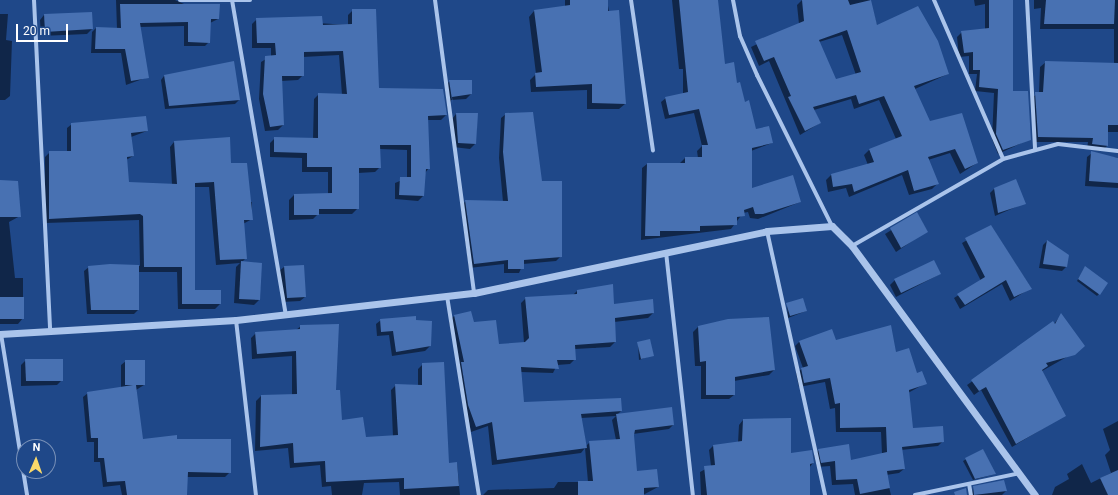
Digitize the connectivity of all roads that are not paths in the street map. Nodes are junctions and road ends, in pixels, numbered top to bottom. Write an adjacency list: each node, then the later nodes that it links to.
1 (34, 0): 22 (street)
2 (180, 0): 9 (street)
3 (250, 0): 9 (street)
4 (435, 0): 18 (street)
5 (631, 0): 11 (street)
6 (733, 0): 14 (street)
7 (934, 0): 13 (street)
8 (1027, 0): 10 (street)
9 (232, 1): 20 (street)
10 (1035, 149): 12 (street); 13 (street)
11 (653, 150)
12 (1118, 152)
13 (1002, 159): 16 (street)
14 (832, 226): 15 (street); 16 (street)
15 (767, 231): 17 (street); 30 (street)
16 (852, 246): 24 (street)
17 (666, 252): 18 (street); 29 (street)
18 (474, 293): 19 (street)
19 (447, 296): 20 (street); 28 (street)
20 (286, 315): 21 (street)
21 (236, 320): 22 (street); 27 (street)
22 (50, 331): 23 (street)
23 (1, 334): 26 (street)
24 (1020, 473): 25 (street); 33 (street)
25 (969, 484): 31 (street); 32 (street)
26 (27, 495)
27 (256, 495)
28 (479, 495)
29 (693, 495)
30 (825, 495)
31 (915, 495)
32 (971, 495)
33 (1035, 495)

